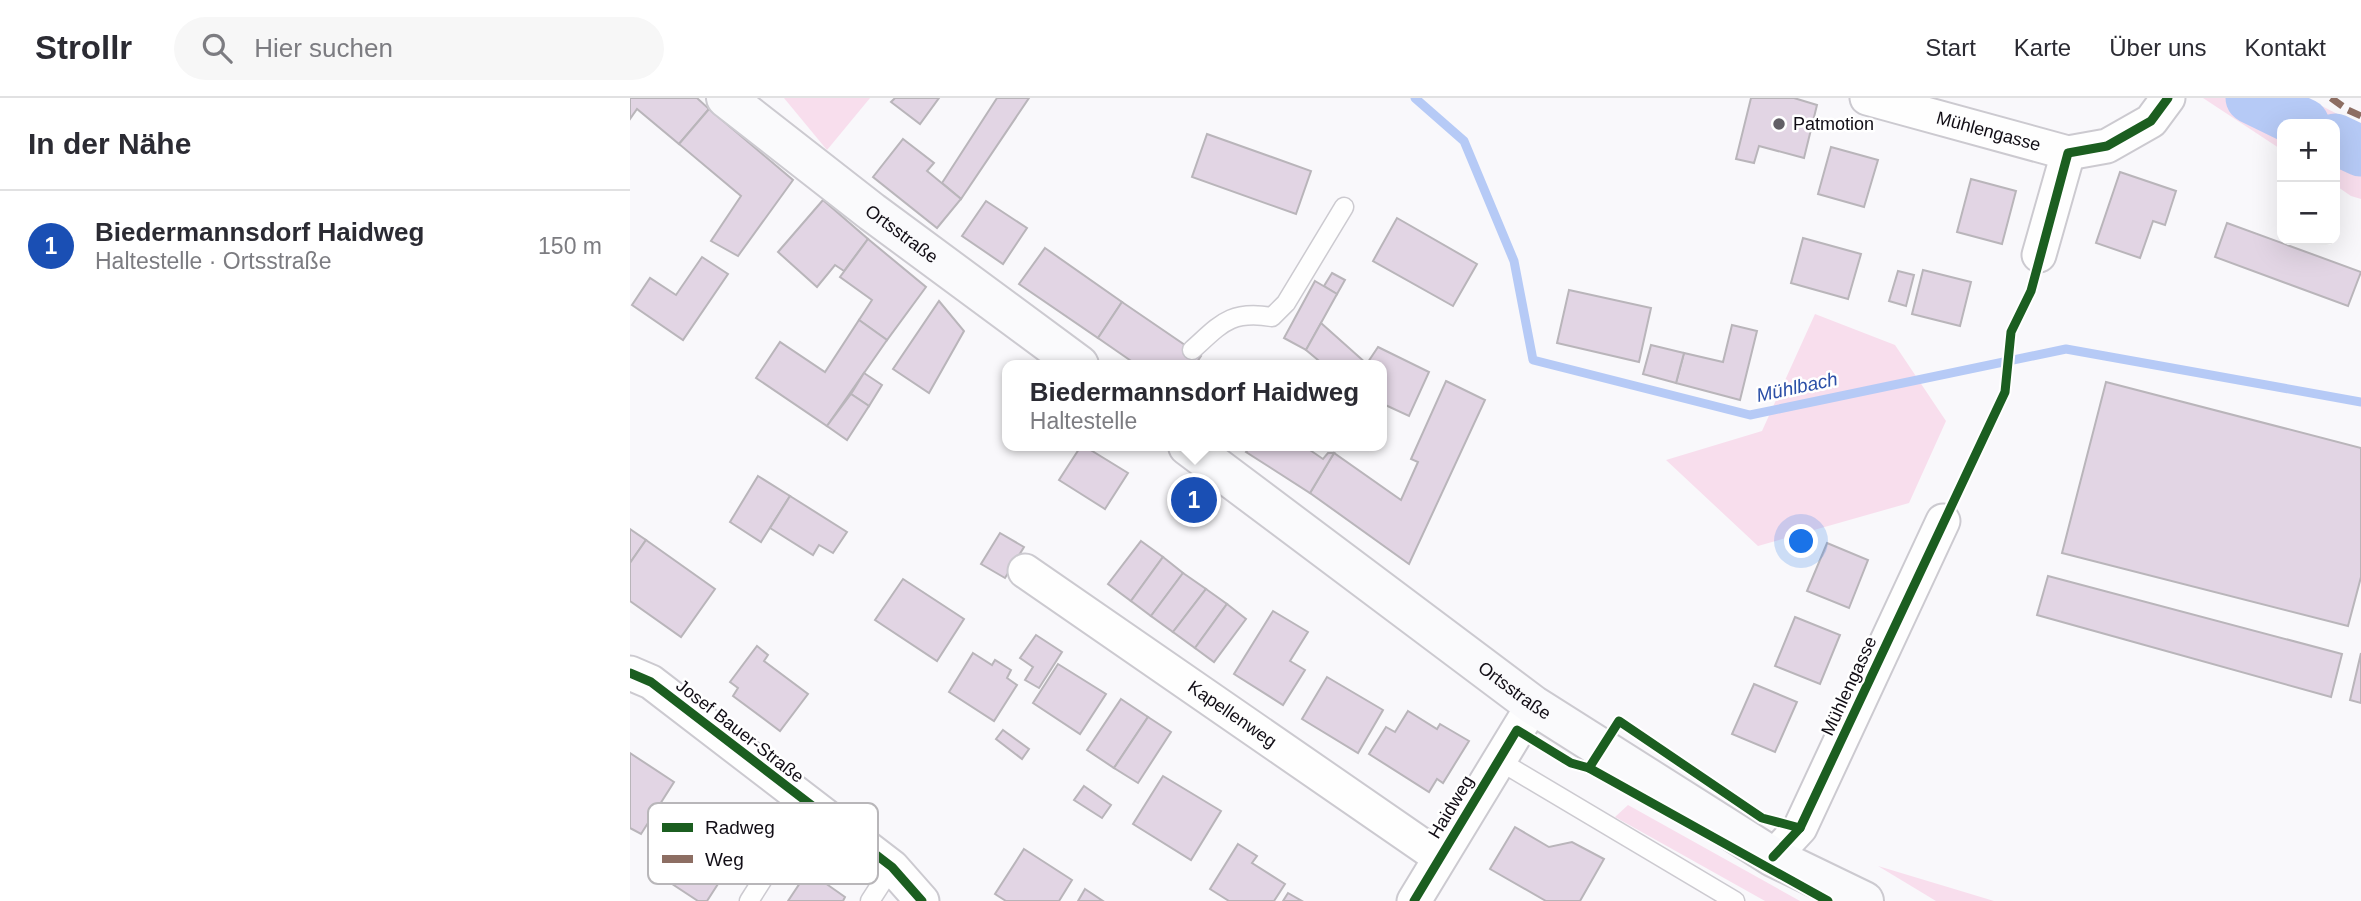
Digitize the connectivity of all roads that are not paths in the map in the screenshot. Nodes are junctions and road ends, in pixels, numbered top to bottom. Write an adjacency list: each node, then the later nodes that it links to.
1 (726, 98): 8 (street, Ortsstraße)
2 (1867, 98): 4 (street, Mühlengasse)
3 (2168, 98): 4 (street, Mühlengasse)
4 (2068, 153): 6 (street)
5 (1344, 207): 7 (lane)
6 (2039, 256)
7 (1192, 350)
8 (1072, 360)
9 (1195, 451): 13 (street, Ortsstraße)
10 (1943, 521): 18 (street, Mühlengasse)
11 (1025, 571): 17 (street, Kapellenweg)
12 (630, 673): 15 (street, Josef Bauer-Straße)
13 (1533, 705): 14 (street, Haidweg); 18 (street, Ortsstraße)
14 (1498, 760): 17 (street, Haidweg); 25 (lane)
15 (807, 803)
16 (878, 857): 19 (street, Josef Bauer-Straße)
17 (1439, 857): 24 (street, Haidweg)
18 (1773, 857): 26 (street, Ortsstraße)
19 (891, 867): 22 (lane); 23 (street, Josef Bauer-Straße)
20 (760, 884): 21 (lane)
21 (749, 901)
22 (870, 901)
23 (922, 901)
24 (1414, 901)
25 (1735, 901)
26 (1864, 901)

